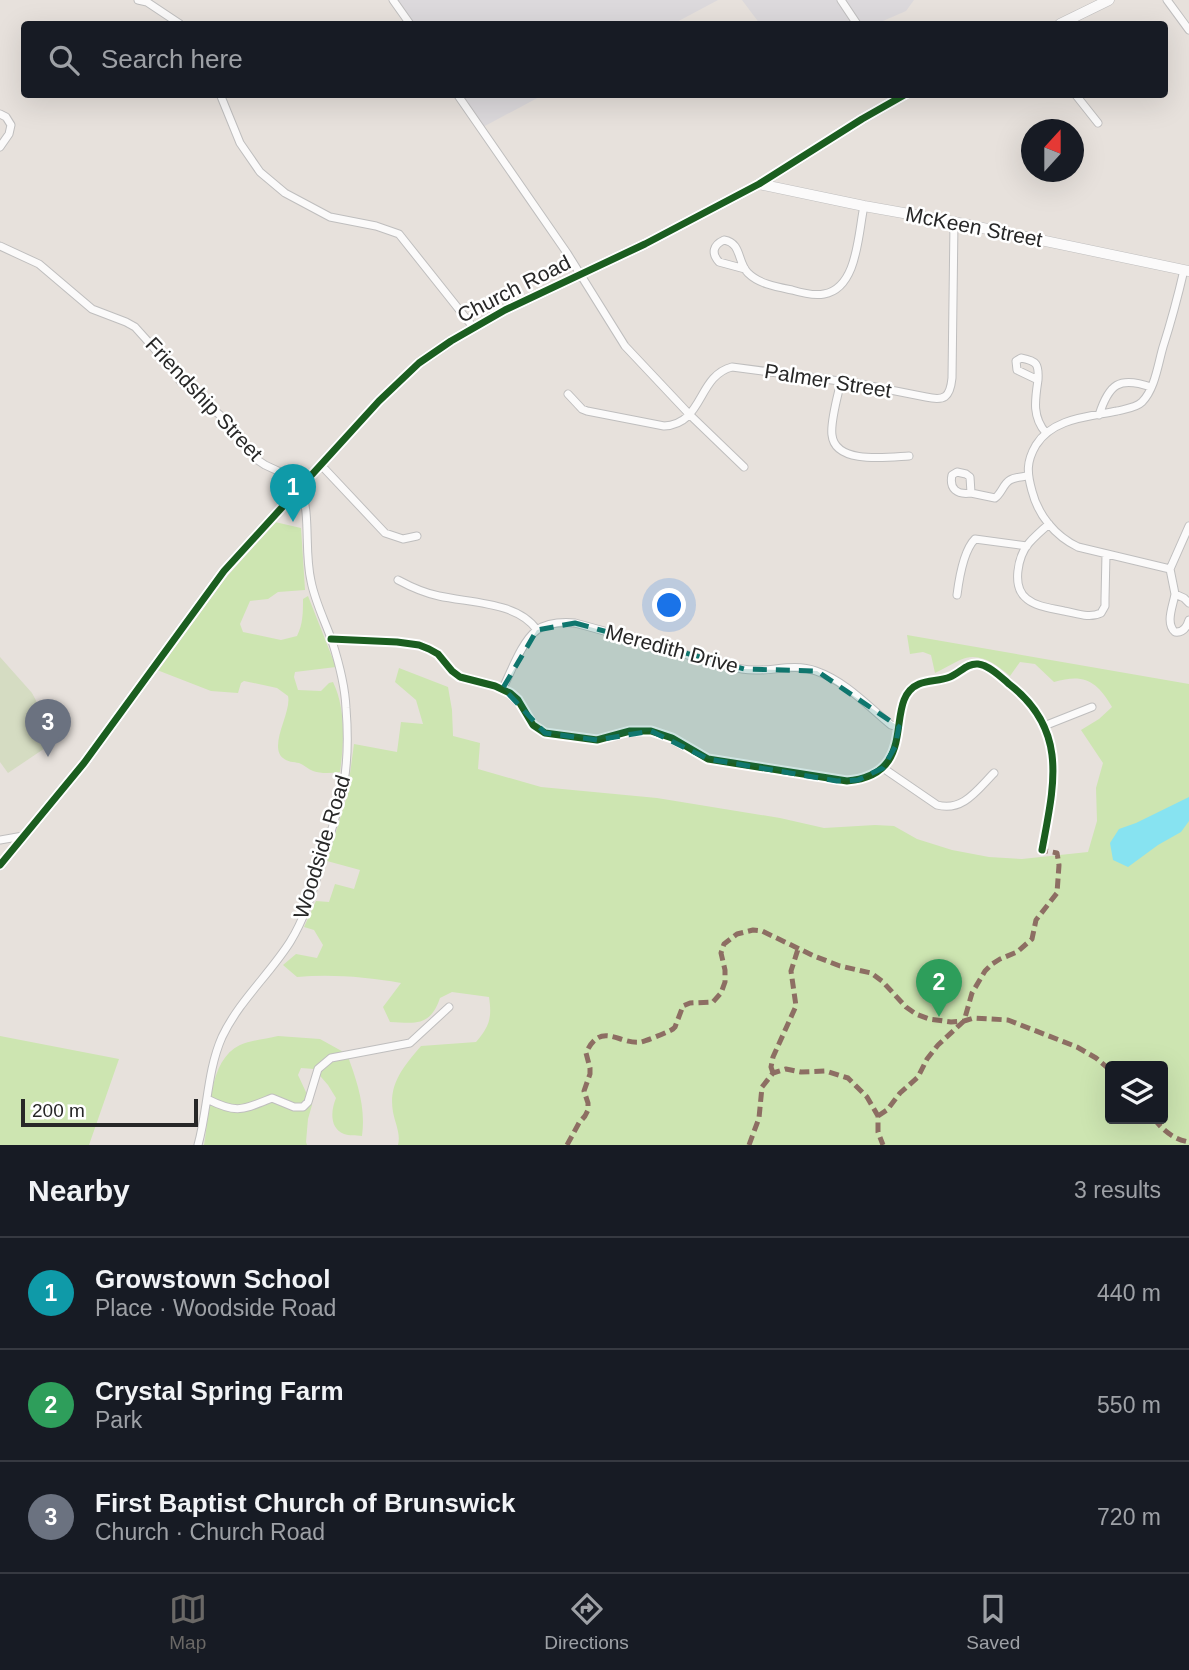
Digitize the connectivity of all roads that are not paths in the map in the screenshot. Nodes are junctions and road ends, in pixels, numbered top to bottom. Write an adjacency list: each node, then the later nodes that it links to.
1 (138, 0): 6 (street)
2 (393, 0): 7 (street)
3 (841, 0): 8 (street)
4 (1109, 0): 9 (street)
5 (1167, 0): 10 (street)
6 (176, 21)
7 (408, 21)
8 (855, 21)
9 (1066, 21)
10 (1189, 30)
11 (222, 98): 25 (street)
12 (460, 98): 24 (street)
13 (898, 98): 18 (street, Church Road)
14 (1078, 98): 16 (street)
15 (0, 114): 17 (street)
16 (1098, 123)
17 (0, 147)
18 (759, 184): 19 (street, McKeen Street); 24 (street, Church Road)
19 (864, 206): 20 (street, McKeen Street); 22 (street)
20 (954, 222): 23 (street, McKeen Street); 27 (street, Palmer Street)
21 (0, 246): 37 (street, Friendship Street)
22 (745, 269): 22 (street)
23 (1186, 270): 28 (street)
24 (580, 274): 25 (street, Church Road); 30 (street)
25 (473, 327): 34 (street, Church Road)
26 (1038, 380): 32 (street)
27 (841, 381): 30 (street, Palmer Street); 33 (street)
28 (1151, 387): 31 (street); 31 (street)
29 (568, 394): 30 (street)
30 (690, 415): 35 (street)
31 (1099, 415): 32 (street)
32 (1046, 433): 36 (street)
33 (909, 456)
34 (321, 465): 37 (street, Church Road); 41 (street)
35 (744, 467)
36 (1027, 475): 38 (street); 39 (street)
37 (303, 485): 51 (street, Woodside Road); 58 (street, Church Road)
38 (971, 494)
39 (1049, 524): 42 (street); 43 (street)
40 (1189, 526): 44 (street)
41 (417, 536)
42 (1027, 546): 43 (street); 47 (street)
43 (1106, 554): 44 (street)
44 (1170, 569): 46 (street)
45 (398, 580): 50 (street)
46 (1175, 594): 48 (street); 49 (street)
47 (957, 595)
48 (1189, 603)
49 (1189, 620)
50 (537, 630): 52 (street); 55 (street, Meredith Drive)
51 (331, 639): 52 (street); 63 (street, Woodside Road)
52 (503, 688): 56 (street)
53 (1092, 706): 54 (street)
54 (1044, 726): 55 (street); 60 (street)
55 (898, 727): 56 (street)
56 (883, 768): 57 (street)
57 (994, 774)
58 (24, 836): 59 (street); 61 (street, Church Road)
59 (0, 841)
60 (1042, 850)
61 (0, 865)
62 (449, 1007): 63 (street)
63 (207, 1099): 64 (street, Woodside Road)
64 (198, 1145)

